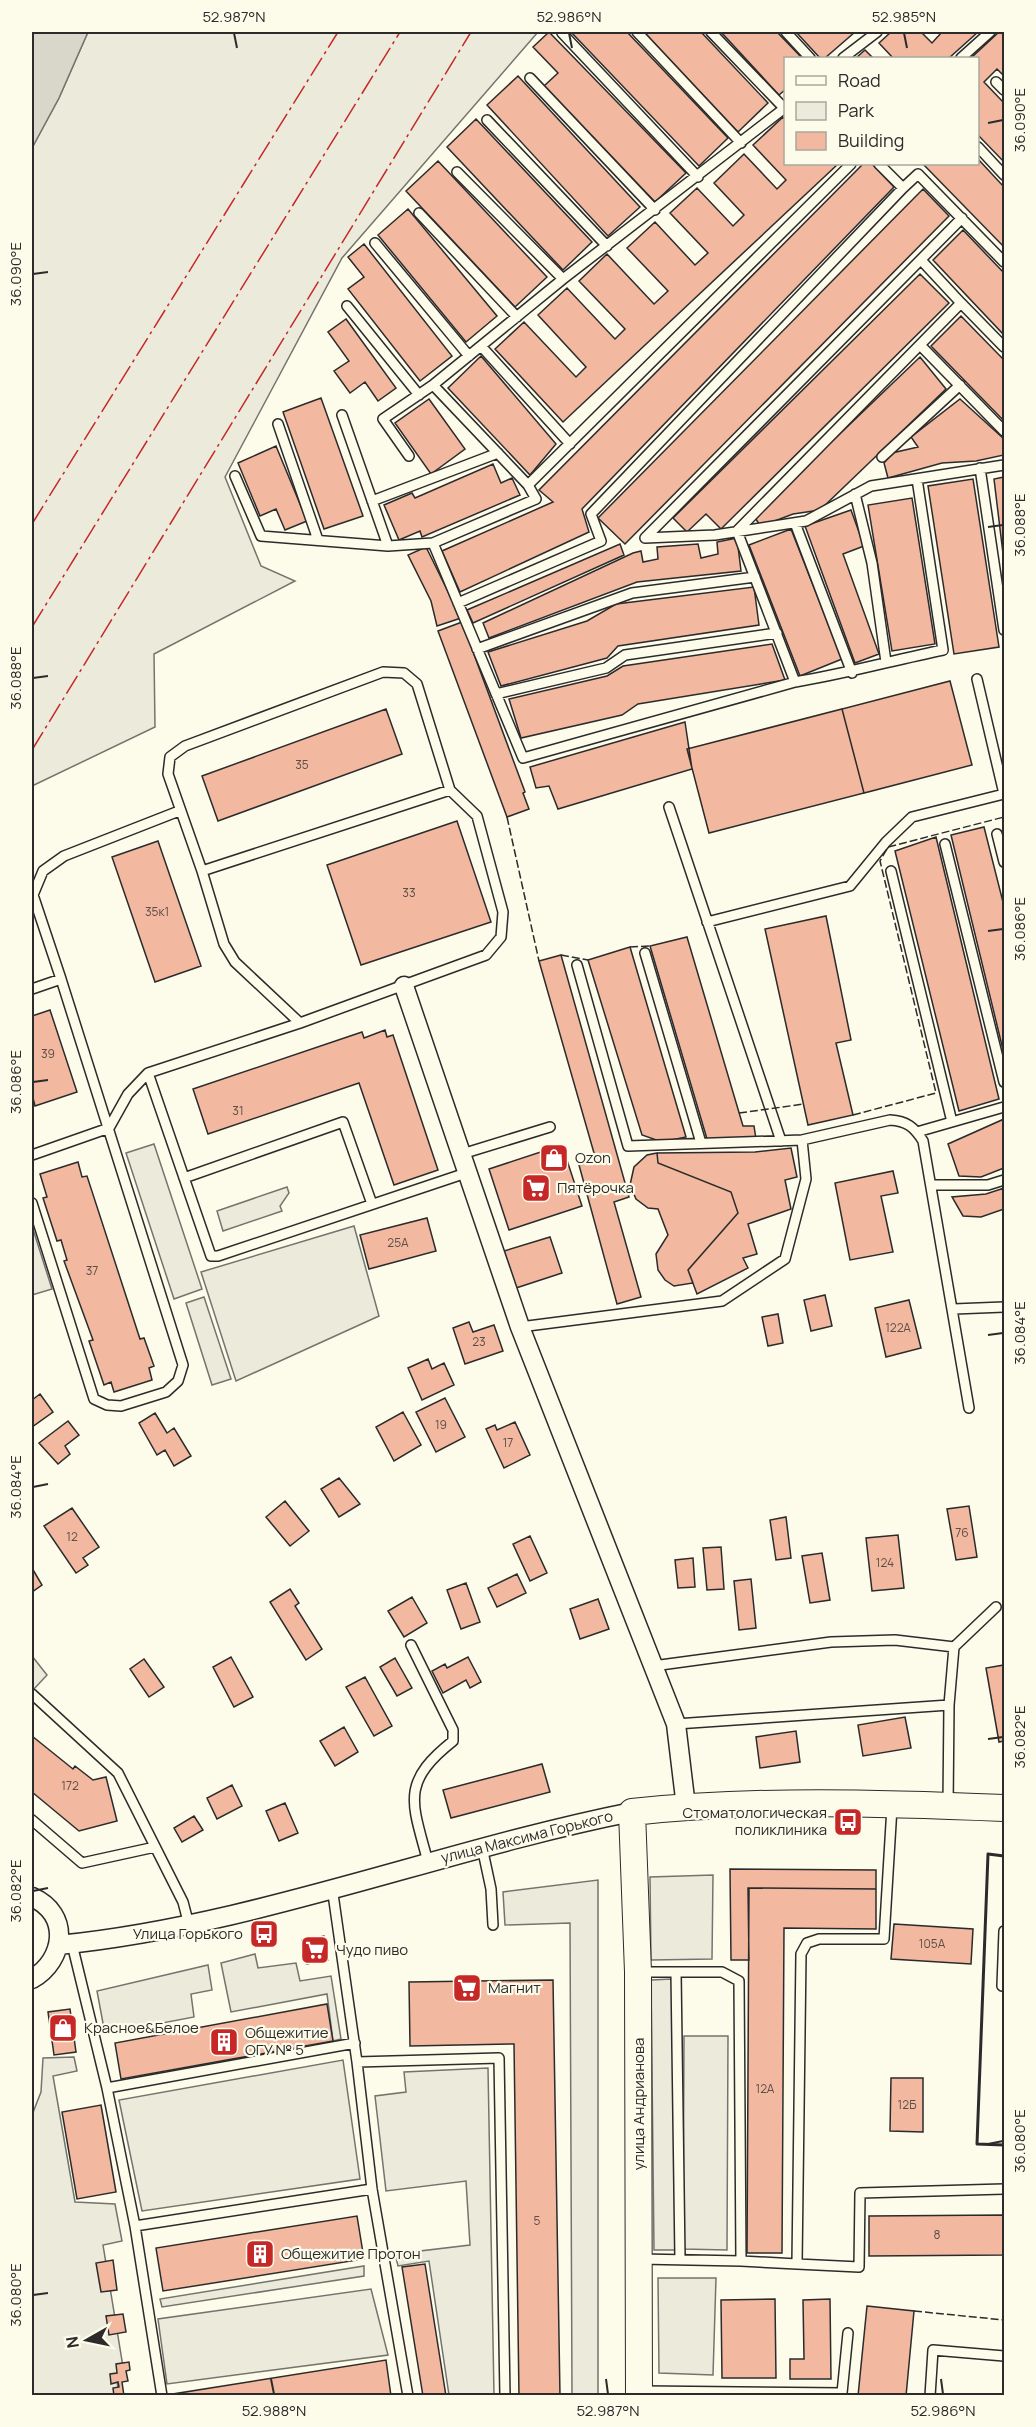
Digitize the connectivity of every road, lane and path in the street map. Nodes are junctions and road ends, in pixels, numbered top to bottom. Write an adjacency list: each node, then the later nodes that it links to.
1 (638, 32): 17 (lane)
2 (711, 32): 14 (lane)
3 (786, 32): 8 (lane)
4 (877, 32): 7 (lane)
5 (990, 32): 10 (lane)
6 (562, 33): 23 (lane)
7 (864, 35): 9 (lane)
8 (809, 57)
9 (844, 57)
10 (962, 57)
11 (530, 78): 25 (lane)
12 (996, 82): 13 (lane)
13 (1005, 90)
14 (784, 106)
15 (784, 108): 17 (lane)
16 (487, 120): 29 (lane)
17 (741, 143): 23 (lane)
18 (979, 148): 22 (lane)
19 (850, 165): 46 (lane)
20 (880, 165): 24 (lane)
21 (457, 172): 32 (lane)
22 (1005, 175)
23 (698, 177): 25 (lane)
24 (903, 188): 27 (lane); 63 (lane)
25 (655, 210): 29 (lane)
26 (419, 213): 35 (lane)
27 (962, 218): 30 (lane); 31 (lane)
28 (375, 243): 39 (lane)
29 (607, 246): 32 (lane)
30 (921, 260): 33 (lane); 58 (lane)
31 (1005, 262)
32 (563, 279): 35 (lane)
33 (961, 303): 36 (lane); 38 (lane)
34 (347, 306): 42 (lane)
35 (517, 317): 37 (lane)
36 (920, 345): 40 (lane); 58 (lane)
37 (481, 346): 39 (lane); 46 (lane)
38 (1005, 347)
39 (469, 356): 41 (lane)
40 (960, 385): 45 (lane); 49 (lane)
41 (433, 386): 42 (lane); 47 (lane)
42 (419, 395): 48 (lane)
43 (342, 415): 56 (lane)
44 (278, 424): 59 (lane)
45 (1005, 431)
46 (570, 444): 54 (lane)
47 (498, 453): 54 (lane); 56 (lane)
48 (409, 456)
49 (882, 457)
50 (1005, 465): 51 (lane)
51 (980, 468): 53 (lane); 64 (lane)
52 (235, 477): 59 (lane)
53 (916, 479): 55 (lane); 67 (lane)
54 (528, 485): 60 (lane)
55 (855, 494): 57 (lane); 67 (lane)
56 (372, 501): 61 (lane)
57 (795, 523): 58 (lane); 68 (lane)
58 (737, 531): 62 (lane)
59 (318, 540): 61 (lane)
60 (433, 543): 61 (lane); 63 (lane)
61 (388, 546)
62 (754, 577): 65 (lane); 66 (lane)
63 (458, 603): 66 (lane)
64 (1005, 630)
65 (777, 633): 70 (lane); 71 (lane)
66 (477, 649): 71 (lane)
67 (886, 662): 68 (lane)
68 (852, 673): 70 (lane)
69 (977, 680): 80 (lane)
70 (795, 682): 71 (lane)
71 (496, 694)
72 (450, 790): 74 (lane); 78 (lane); 84 (lane)
73 (669, 807): 80 (lane)
74 (179, 811): 78 (lane); 83 (lane)
75 (997, 834): 77 (lane)
76 (945, 844): 88 (lane)
77 (1005, 862)
78 (202, 871): 86 (lane)
79 (891, 871): 90 (lane)
80 (707, 922): 95 (lane)
81 (645, 952): 96 (lane)
82 (577, 965): 96 (lane)
83 (61, 979): 85 (lane); 92 (lane)
84 (404, 986): 86 (lane); 98 (street)
85 (32, 989)
86 (300, 1023): 87 (lane)
87 (148, 1073): 92 (lane); 100 (lane)
88 (1005, 1082)
89 (1005, 1107): 90 (lane)
90 (952, 1122): 93 (lane)
91 (550, 1127): 98 (lane)
92 (109, 1128): 97 (lane); 103 (lane)
93 (918, 1132): 94 (lane); 102 (lane)
94 (802, 1140): 95 (lane); 107 (lane)
95 (781, 1141): 96 (lane)
96 (701, 1143)
97 (32, 1152)
98 (462, 1154): 99 (street)
99 (469, 1172): 104 (lane); 107 (street)
100 (184, 1178): 104 (lane); 104 (lane)
101 (1005, 1179): 102 (lane)
102 (931, 1185): 106 (lane)
103 (32, 1203)
104 (372, 1204)
105 (1005, 1307): 106 (lane)
106 (954, 1309): 108 (lane)
107 (520, 1328): 112 (street)
108 (969, 1407)
109 (996, 1607): 111 (lane)
110 (411, 1646): 124 (lane)
111 (954, 1647): 112 (lane); 114 (lane)
112 (653, 1666): 115 (street)
113 (32, 1694): 122 (lane)
114 (949, 1705): 115 (lane); 117 (lane)
115 (676, 1724): 118 (street)
116 (892, 1805): 117 (street, улица Максима Горького); 118 (street, улица Максима Горького); 144 (lane)
117 (948, 1806): 119 (street, улица Максима Горького)
118 (686, 1808): 120 (street, улица Максима Горького)
119 (1005, 1808)
120 (632, 1812): 123 (street, улица Максима Горького); 131 (street, улица Андрианова)
121 (32, 1820): 122 (lane)
122 (155, 1847): 127 (lane)
123 (482, 1847): 124 (street, улица Максима Горького); 128 (lane)
124 (428, 1862): 125 (street, улица Максима Горького)
125 (332, 1887): 127 (street, улица Максима Горького); 135 (lane)
126 (32, 1897): 130 (street)
127 (189, 1925): 130 (street, улица Максима Горького)
128 (493, 1925)
129 (1005, 1931): 134 (lane)
130 (65, 1944): 133 (street); 137 (lane)
131 (638, 1972): 132 (lane); 141 (street, улица Андрианова)
132 (676, 1972): 142 (lane); 143 (lane)
133 (32, 1979)
134 (1005, 1986)
135 (355, 2043): 136 (lane); 137 (lane)
136 (357, 2062): 139 (lane); 150 (lane)
137 (107, 2088): 140 (lane)
138 (1005, 2189): 144 (lane)
139 (372, 2190): 140 (lane); 149 (lane)
140 (135, 2226): 148 (lane)
141 (640, 2259): 142 (lane); 147 (street, улица Андрианова)
142 (680, 2259): 143 (lane)
143 (741, 2261): 144 (lane)
144 (797, 2264)
145 (848, 2333): 147 (lane)
146 (1005, 2356): 151 (lane)
147 (639, 2393)
148 (162, 2396)
149 (408, 2396)
150 (505, 2396)
151 (930, 2396)

